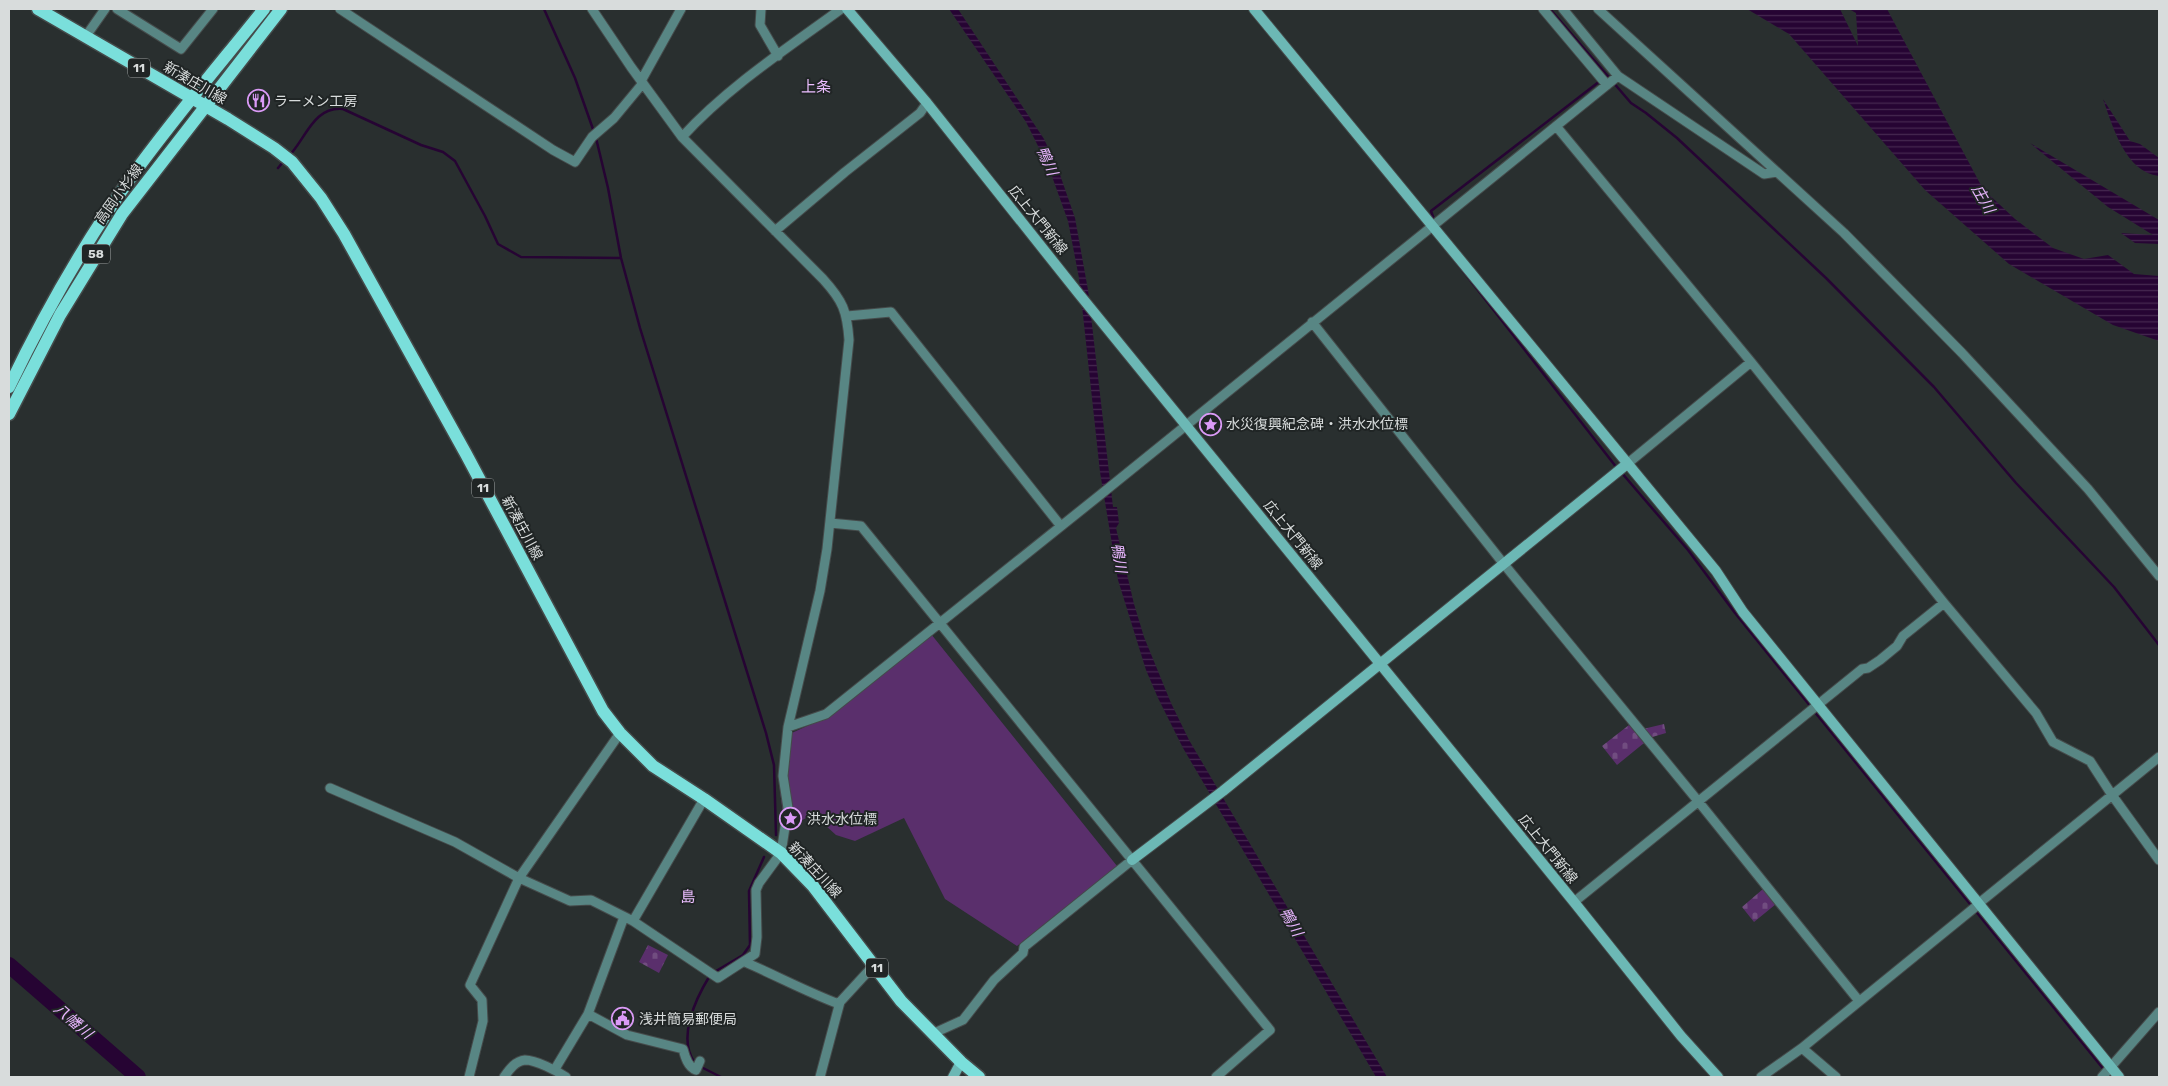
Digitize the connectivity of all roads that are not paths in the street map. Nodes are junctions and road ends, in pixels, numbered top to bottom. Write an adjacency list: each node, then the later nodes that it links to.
1 (38, 9): 17 (main road, 新湊庄川線 / 11)
2 (105, 9): 17 (street)
3 (117, 9): 4 (street)
4 (212, 9)
5 (264, 9): 22 (main road, 高岡小杉線 / 58)
6 (281, 9): 24 (main road, 高岡小杉線 / 58)
7 (340, 9): 20 (street)
8 (681, 9): 20 (street)
9 (761, 9): 18 (street)
10 (841, 9): 18 (street)
11 (847, 9): 23 (street, 広上大門新線)
12 (1254, 9): 28 (street)
13 (1543, 9): 21 (street)
14 (1563, 9): 19 (street)
15 (1598, 9): 27 (street)
16 (596, 10): 20 (street)
17 (86, 36): 22 (main road, 新湊庄川線 / 11)
18 (778, 56): 26 (street)
19 (1618, 76): 21 (street); 27 (street)
20 (642, 82): 26 (street)
21 (1607, 85): 25 (street)
22 (192, 99): 24 (main road, 新湊庄川線 / 11); 33 (main road, 高岡小杉線 / 58)
23 (927, 103): 29 (street); 35 (street, 広上大門新線)
24 (204, 106): 34 (main road, 高岡小杉線 / 58); 46 (main road, 新湊庄川線 / 11)
25 (1556, 126): 28 (street); 32 (street)
26 (682, 137): 29 (street)
27 (1777, 172): 40 (street)
28 (1431, 226): 31 (street); 36 (street)
29 (776, 231): 30 (street)
30 (847, 316): 37 (street); 38 (street)
31 (1312, 322): 35 (street); 39 (street)
32 (1751, 362): 36 (street); 41 (street)
33 (9, 387)
34 (9, 414)
35 (1186, 424): 38 (street); 43 (street, 広上大門新線)
36 (1627, 464): 39 (street); 44 (street)
37 (830, 523): 42 (street); 45 (street)
38 (1060, 525): 42 (street)
39 (1503, 563): 43 (street); 51 (street)
40 (2159, 576)
41 (1944, 603): 44 (street); 49 (street)
42 (939, 624): 45 (street); 53 (street)
43 (1379, 663): 53 (street); 56 (street, 広上大門新線)
44 (1817, 704): 51 (street); 57 (street)
45 (788, 727): 52 (street)
46 (620, 733): 50 (main road, 新湊庄川線 / 11); 55 (street)
47 (2159, 757): 49 (street)
48 (330, 788): 55 (street)
49 (2112, 796): 54 (street); 57 (street)
50 (704, 799): 52 (main road, 新湊庄川線 / 11); 59 (street)
51 (1698, 801): 56 (street); 62 (street)
52 (781, 853): 60 (street); 61 (main road, 新湊庄川線 / 11)
53 (1132, 860): 66 (street); 79 (street)
54 (2159, 860)
55 (519, 878): 58 (street); 73 (street)
56 (1574, 902): 80 (street, 広上大門新線)
57 (1979, 904): 62 (street); 70 (street)
58 (624, 917): 59 (street); 65 (street)
59 (633, 921): 60 (street)
60 (745, 962): 63 (street)
61 (874, 965): 63 (street); 66 (main road, 新湊庄川線 / 11)
62 (1859, 1001): 67 (street)
63 (839, 1004): 76 (street)
64 (2159, 1012): 70 (street)
65 (588, 1014): 71 (street); 72 (street)
66 (932, 1034): 69 (main road, 新湊庄川線 / 11)
67 (1802, 1048): 81 (street); 82 (street)
68 (700, 1061): 72 (street)
69 (961, 1062): 77 (street); 78 (main road, 新湊庄川線 / 11)
70 (2111, 1067): 83 (street); 84 (street)
71 (556, 1069): 74 (street); 75 (street)
72 (694, 1074)
73 (469, 1077)
74 (504, 1077)
75 (566, 1077)
76 (820, 1077)
77 (953, 1077)
78 (979, 1077)
79 (1216, 1077)
80 (1718, 1077)
81 (1761, 1077)
82 (1836, 1077)
83 (2102, 1077)
84 (2119, 1077)

